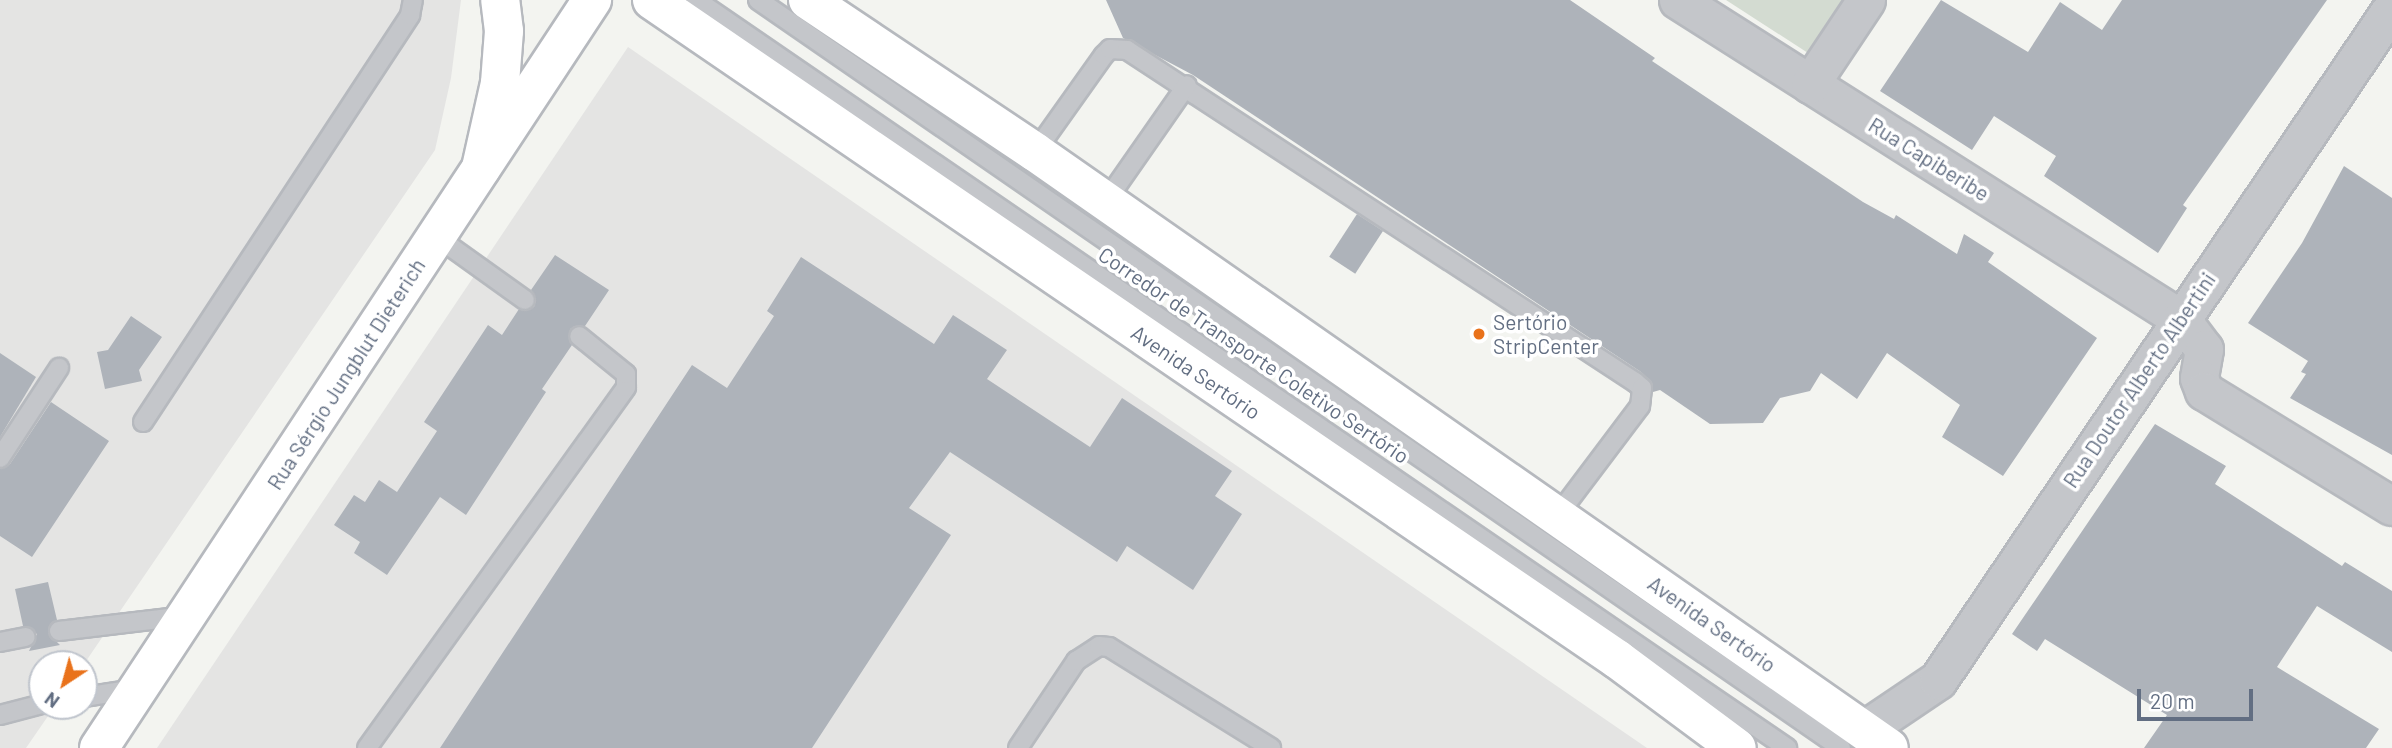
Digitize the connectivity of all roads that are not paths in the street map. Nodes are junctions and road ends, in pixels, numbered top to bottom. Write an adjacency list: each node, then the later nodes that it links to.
1 (413, 0): 21 (lane)
2 (500, 0): 14 (main road)
3 (592, 0): 14 (main road, Rua Sérgio Jungblut Dieterich)
4 (652, 0): 38 (main road, Avenida Sertório)
5 (696, 0): 39 (lane, Corredor de Transporte Coletivo Sertório)
6 (758, 0): 33 (lane, Corredor de Transporte Coletivo Sertório)
7 (808, 0): 13 (main road, Avenida Sertório)
8 (1678, 0): 11 (street, Rua Capiberibe)
9 (1866, 0): 11 (street)
10 (2392, 8): 18 (street, Rua Doutor Alberto Albertini)
11 (1810, 84): 18 (street, Rua Capiberibe)
12 (1186, 85): 13 (lane); 15 (lane); 24 (lane)
13 (1035, 152): 15 (main road, Avenida Sertório)
14 (481, 168): 16 (main road, Rua Sérgio Jungblut Dieterich)
15 (1105, 201): 24 (main road, Avenida Sertório)
16 (437, 237): 17 (lane); 25 (main road, Rua Sérgio Jungblut Dieterich)
17 (525, 300)
18 (2181, 319): 23 (street); 33 (street, Rua Doutor Alberto Albertini)
19 (579, 336): 35 (lane)
20 (59, 368): 22 (lane)
21 (142, 422)
22 (0, 458)
23 (2392, 506)
24 (1558, 516): 33 (main road, Avenida Sertório)
25 (187, 615): 26 (lane); 29 (main road, Rua Sérgio Jungblut Dieterich)
26 (59, 631)
27 (26, 637): 28 (lane)
28 (0, 642)
29 (139, 689): 30 (lane); 34 (main road, Rua Sérgio Jungblut Dieterich)
30 (98, 695)
31 (28, 708): 32 (lane)
32 (0, 715)
33 (1865, 742)
34 (99, 748)
35 (368, 748)
36 (1018, 748): 37 (lane)
37 (1271, 748)
38 (1737, 748)
39 (1787, 748)

